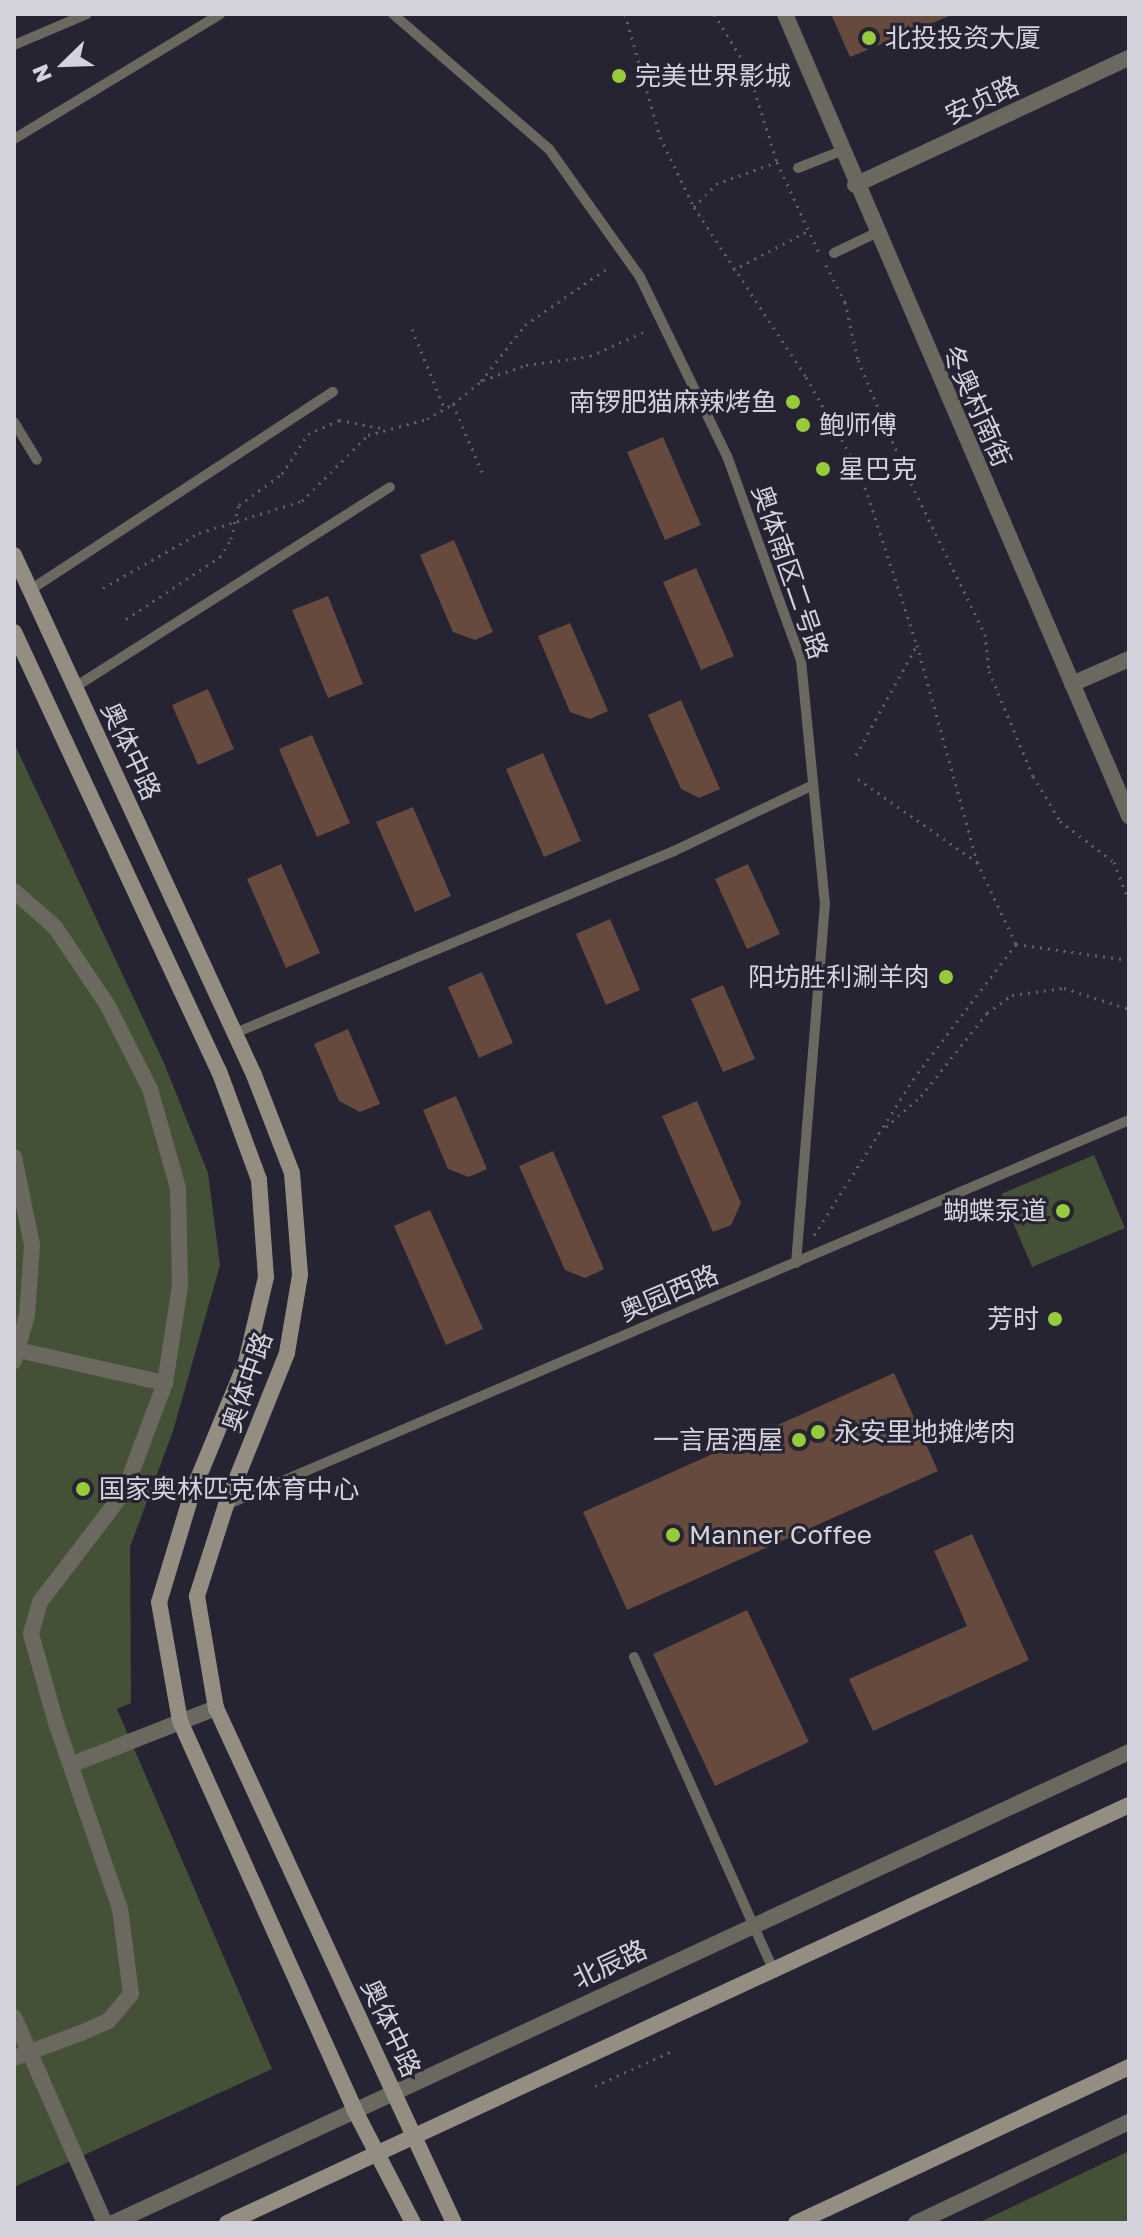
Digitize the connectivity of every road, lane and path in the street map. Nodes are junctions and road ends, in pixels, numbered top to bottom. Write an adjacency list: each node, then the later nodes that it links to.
1 (87, 14): 7 (lane)
2 (220, 14): 9 (lane)
3 (393, 14): 42 (lane, 奥体南区二号路)
4 (625, 14): 14 (path)
5 (714, 14): 11 (path)
6 (785, 14): 10 (street, 冬奥村南街)
7 (14, 45)
8 (1129, 58): 13 (street, 安贞路)
9 (14, 139)
10 (841, 151): 12 (lane); 13 (street, 冬奥村南街)
11 (777, 162): 14 (path); 15 (path)
12 (798, 168)
13 (855, 185): 16 (street, 冬奥村南街)
14 (694, 207): 19 (path)
15 (808, 231): 19 (path); 47 (path)
16 (876, 233): 17 (lane); 38 (street, 冬奥村南街)
17 (834, 253)
18 (606, 269): 22 (path)
19 (733, 270): 36 (path)
20 (412, 329): 25 (path)
21 (646, 331): 22 (path)
22 (481, 381): 24 (path)
23 (333, 392): 33 (lane)
24 (453, 404): 25 (path); 29 (path)
25 (445, 410): 27 (path)
26 (14, 422): 28 (lane)
27 (381, 428): 32 (path); 34 (path)
28 (37, 460)
29 (482, 472)
30 (390, 487): 39 (lane)
31 (14, 555): 33 (main road, 奥体中路)
32 (103, 588)
33 (30, 590): 39 (main road, 奥体中路)
34 (126, 619)
35 (14, 632): 59 (main road, 奥体中路)
36 (917, 645): 40 (path); 44 (path)
37 (1129, 659): 38 (street)
38 (1072, 684): 43 (street, 冬奥村南街)
39 (75, 687): 49 (main road, 奥体中路)
40 (856, 755)
41 (858, 779): 44 (path)
42 (813, 785): 49 (lane); 53 (lane, 奥体南区二号路)
43 (1129, 816)
44 (977, 862): 46 (path)
45 (14, 891): 55 (street)
46 (1016, 944): 47 (path); 51 (path)
47 (1129, 960)
48 (1129, 1009): 51 (path)
49 (235, 1033): 56 (main road, 奥体中路)
50 (1129, 1120): 53 (lane, 奥园西路)
51 (884, 1130): 53 (path)
52 (14, 1157): 54 (street)
53 (796, 1263): 56 (lane, 奥园西路)
54 (16, 1355): 55 (street)
55 (165, 1383): 61 (street)
56 (226, 1505): 58 (main road, 奥体中路)
57 (634, 1657): 63 (lane)
58 (216, 1708): 59 (street); 70 (main road, 奥体中路)
59 (180, 1721): 61 (street); 71 (main road, 奥体中路)
60 (1129, 1752): 63 (street, 北辰路)
61 (73, 1764): 67 (street, bridge)
62 (1129, 1805): 64 (main road)
63 (756, 1923): 64 (lane); 70 (street, 北辰路)
64 (773, 1969): 73 (main road)
65 (14, 2017): 75 (street)
66 (672, 2051): 69 (path)
67 (14, 2058)
68 (1129, 2067): 80 (main road)
69 (595, 2086)
70 (393, 2090): 71 (street, 北辰路); 73 (main road, 奥体中路)
71 (354, 2109): 74 (main road, 奥体中路); 76 (street, 北辰路)
72 (1129, 2122): 81 (street)
73 (413, 2136): 74 (main road); 79 (main road, 奥体中路)
74 (379, 2151): 77 (main road); 78 (main road, 奥体中路)
75 (105, 2223)
76 (113, 2223)
77 (227, 2223)
78 (413, 2223)
79 (454, 2223)
80 (796, 2223)
81 (916, 2223)

